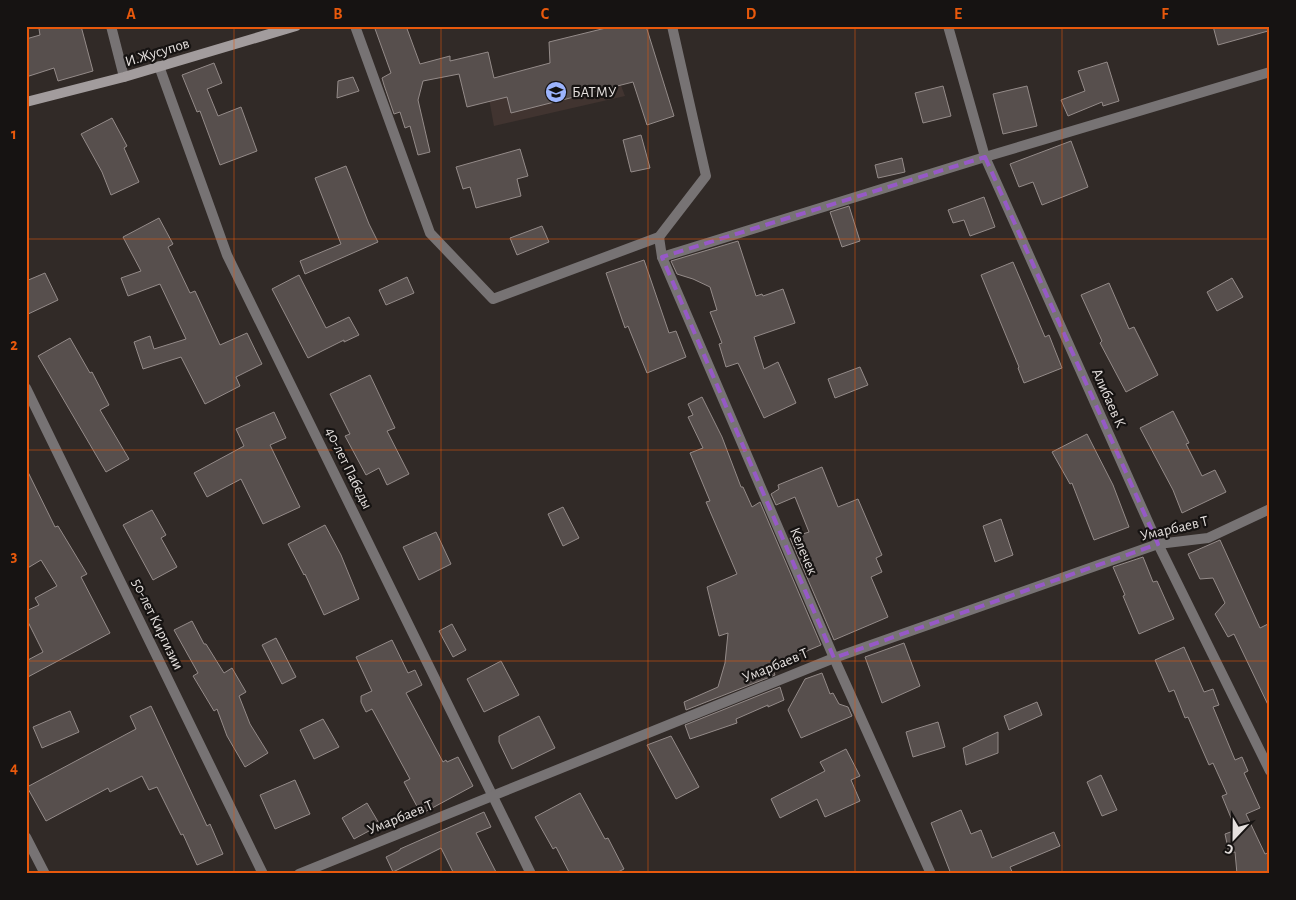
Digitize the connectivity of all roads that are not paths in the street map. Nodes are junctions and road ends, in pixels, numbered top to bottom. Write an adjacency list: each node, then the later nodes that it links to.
1 (111, 26): 8 (street)
2 (296, 26): 6 (street, И.Жусупов)
3 (355, 26): 11 (street)
4 (672, 26): 11 (street)
5 (948, 26): 10 (street, Алибаев К)
6 (159, 66): 8 (street, И.Жусупов); 18 (street, 40-лет Пабеды)
7 (1270, 72): 10 (street)
8 (124, 77): 9 (street, И.Жусупов)
9 (26, 102)
10 (984, 157): 12 (street); 15 (street, Алибаев К)
11 (659, 237): 12 (street, Келечек)
12 (662, 258): 16 (street, Келечек)
13 (26, 388): 21 (street, 50-лет Киргизии)
14 (1270, 508): 15 (street, Умарбаев Т)
15 (1158, 544): 16 (street, Умарбаев Т); 17 (street, Алибаев К)
16 (834, 658): 18 (street, Умарбаев Т); 24 (street, Келечек)
17 (1270, 771)
18 (494, 795): 22 (street, Умарбаев Т); 23 (street, 40-лет Пабеды)
19 (26, 837): 20 (street)
20 (45, 874)
21 (263, 874)
22 (299, 874)
23 (531, 874)
24 (931, 874)

